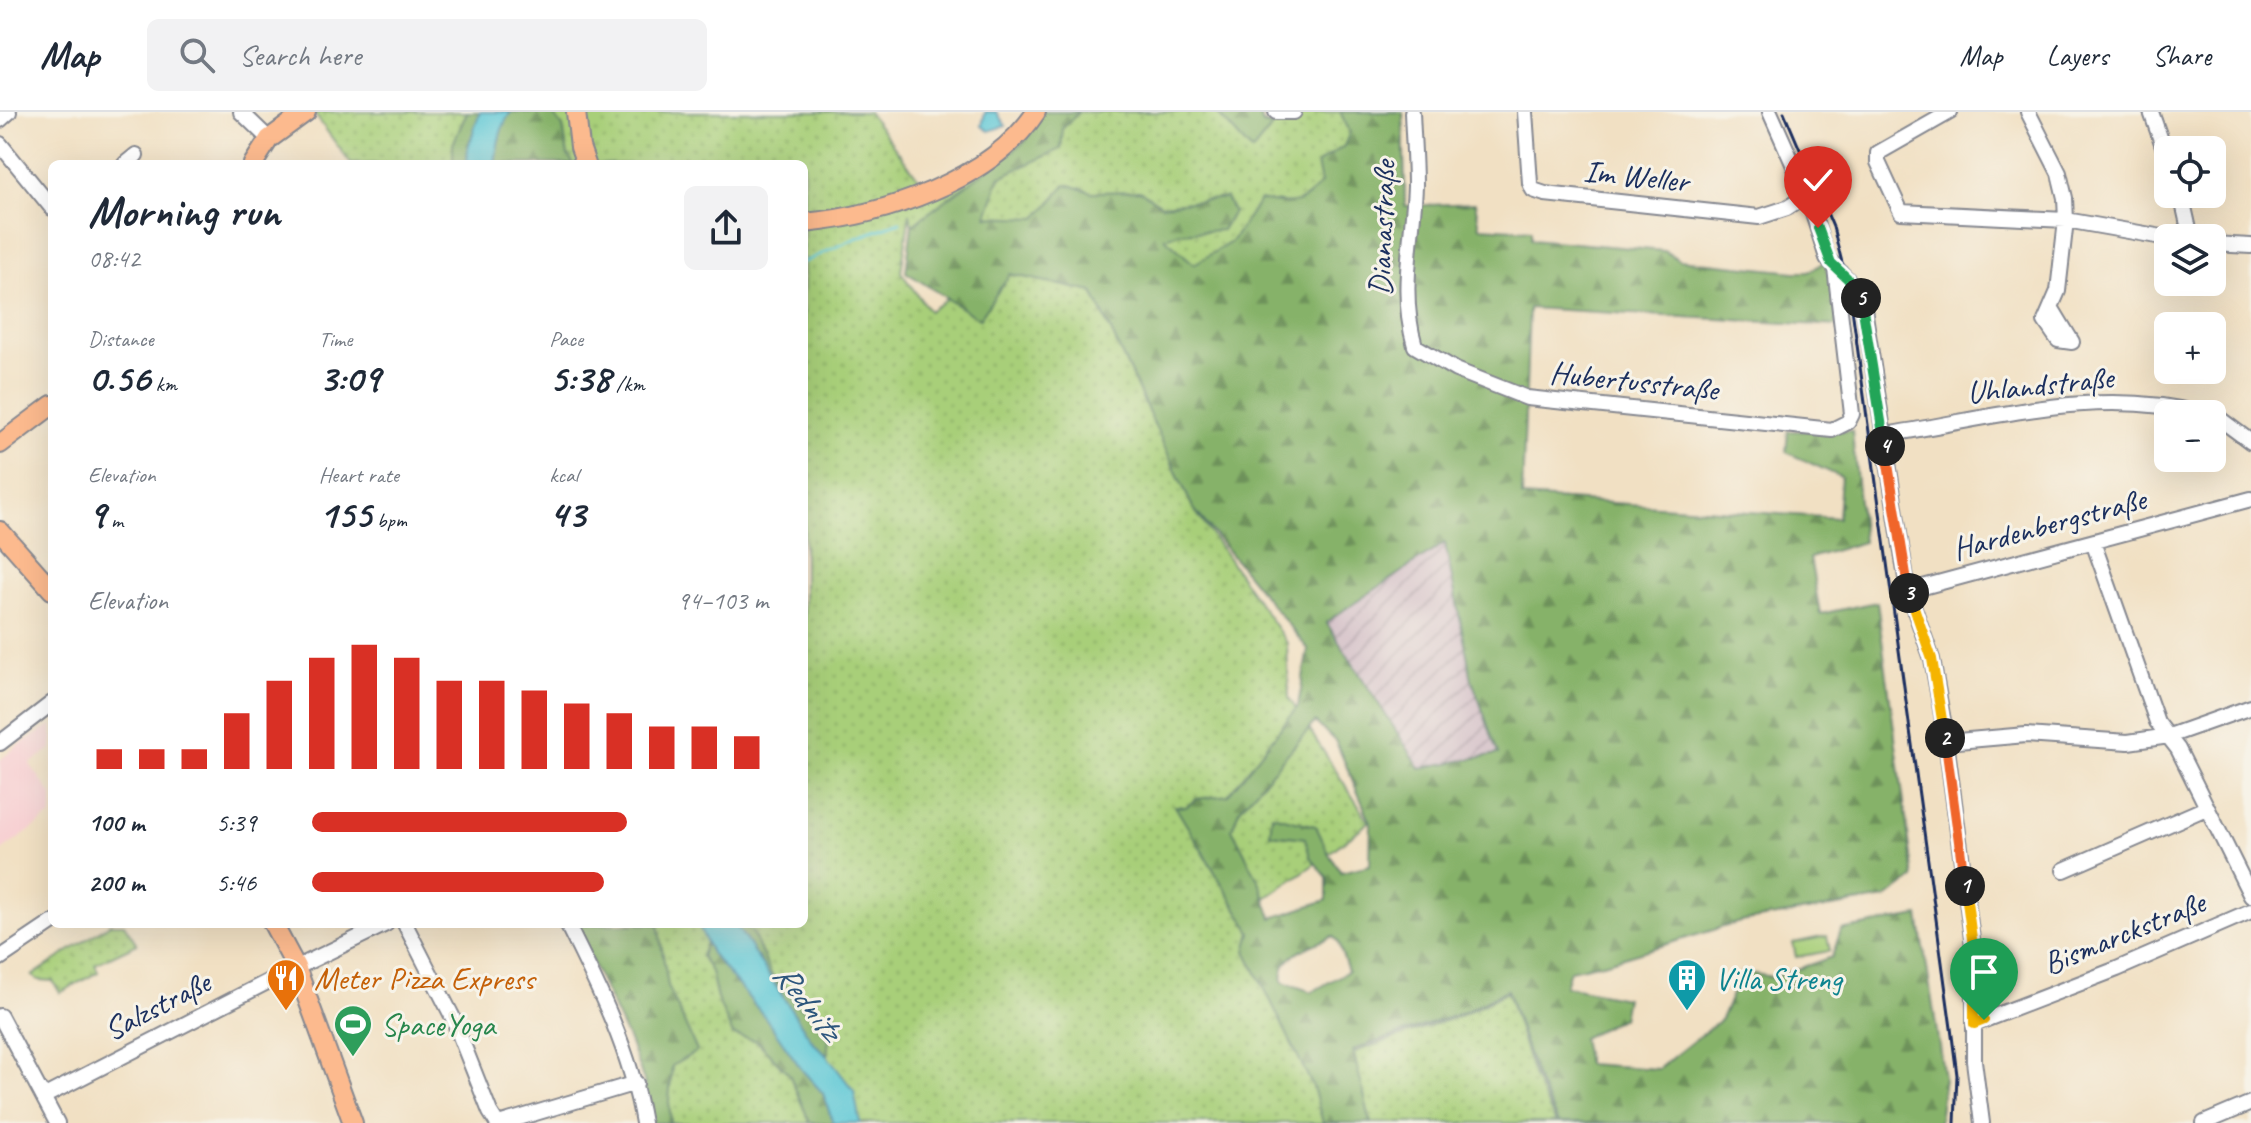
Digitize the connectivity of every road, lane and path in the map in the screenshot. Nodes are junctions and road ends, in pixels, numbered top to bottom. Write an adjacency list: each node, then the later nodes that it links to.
1 (9, 112): 14 (street)
2 (241, 112): 16 (street)
3 (306, 112): 16 (main road)
4 (576, 112): 19 (main road)
5 (1036, 112): 23 (main road)
6 (1294, 112): 13 (street)
7 (1412, 112): 29 (street, Dianastraße)
8 (1525, 112): 20 (street, Im Weller)
9 (1770, 112): 20 (street)
10 (1950, 112): 22 (street)
11 (2028, 112): 22 (street)
12 (2151, 112): 15 (street)
13 (1277, 113)
14 (0, 120)
15 (2160, 136)
16 (269, 139): 18 (main road)
17 (0, 144): 21 (street)
18 (256, 160)
19 (585, 160)
20 (1807, 195): 27 (street)
21 (48, 203)
22 (2066, 220): 24 (street); 28 (street)
23 (808, 222)
24 (2154, 236)
25 (2226, 245): 26 (street)
26 (2251, 246)
27 (1835, 268): 29 (street, Hubertusstraße); 33 (street)
28 (2052, 309)
29 (1415, 346)
30 (2154, 406): 33 (street, Uhlandstraße)
31 (48, 408): 35 (main road)
32 (2226, 423): 34 (street)
33 (1883, 435): 40 (street)
34 (2251, 442)
35 (0, 444)
36 (2251, 499): 38 (street, Hardenbergstraße)
37 (0, 531): 39 (main road)
38 (2093, 542): 40 (street, Hardenbergstraße); 43 (street)
39 (48, 585)
40 (1908, 591): 44 (street)
41 (48, 706): 45 (street)
42 (2251, 707): 43 (street)
43 (2169, 736): 44 (street); 46 (street)
44 (1946, 742): 58 (street)
45 (0, 743)
46 (2206, 808): 47 (street); 48 (street)
47 (2064, 870)
48 (2251, 896)
49 (2251, 911): 58 (street, Bismarckstraße)
50 (48, 926): 55 (street)
51 (275, 928): 56 (main road)
52 (378, 928): 56 (street, Salzstraße)
53 (407, 928): 64 (street)
54 (569, 928): 59 (street)
55 (0, 958)
56 (296, 967): 60 (street, Salzstraße); 63 (main road)
57 (0, 1016): 60 (street)
58 (1974, 1024): 66 (street)
59 (636, 1083): 64 (street); 65 (street)
60 (43, 1097): 62 (street)
61 (2251, 1103): 67 (street)
62 (57, 1123)
63 (353, 1123)
64 (500, 1123)
65 (643, 1123)
66 (1982, 1123)
67 (2204, 1123)

